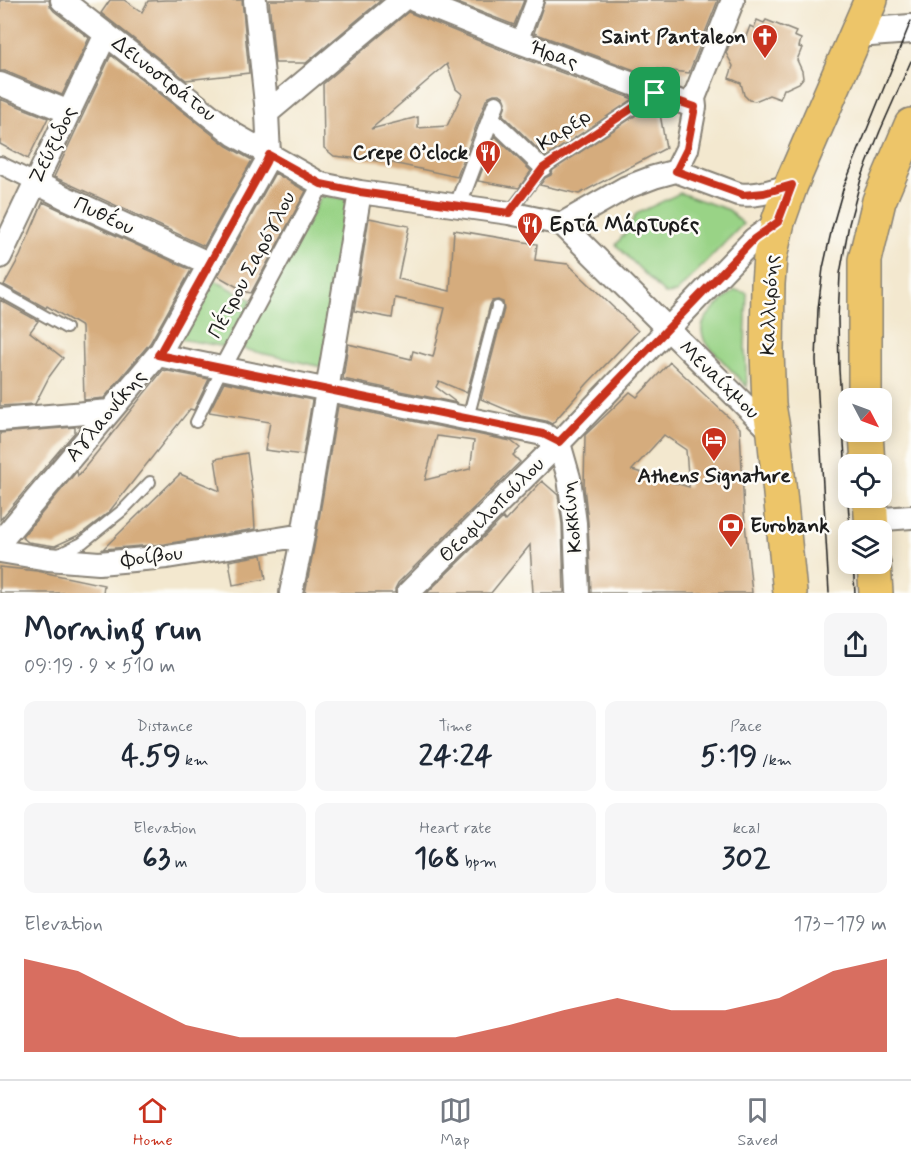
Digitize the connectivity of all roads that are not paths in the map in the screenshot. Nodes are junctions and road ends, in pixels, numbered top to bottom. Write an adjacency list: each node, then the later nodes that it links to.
1 (62, 0): 8 (street, Δεινοστράτου)
2 (255, 0): 17 (street)
3 (402, 0): 17 (street)
4 (414, 0): 12 (street, Ήρας)
5 (535, 0): 12 (street)
6 (733, 0): 15 (street)
7 (871, 0): 10 (main road, Καλλιρόης)
8 (85, 7): 11 (street, Δεινοστράτου)
9 (911, 29): 10 (street)
10 (857, 33): 25 (main road, Καλλιρόης)
11 (106, 34): 16 (street, Ζεύξιδος); 19 (street, Δεινοστράτου)
12 (519, 42): 14 (street, Ήρας)
13 (0, 84): 16 (street)
14 (655, 93): 15 (street, Ήρας); 21 (lane, Καρερ)
15 (695, 107): 22 (street)
16 (69, 112): 23 (street, Ζεύξιδος)
17 (267, 113): 19 (street)
18 (911, 125): 39 (main road)
19 (269, 155): 24 (street); 32 (street, Αγλαονίκης)
20 (0, 165): 23 (street, Πυθέου)
21 (543, 168): 27 (street); 28 (lane, Καρερ)
22 (676, 171): 25 (street); 30 (street)
23 (35, 182): 31 (street, Ζεύξιδος); 32 (street, Πυθέου)
24 (321, 184): 26 (street); 38 (street, Πέτρου Σαρόγλου)
25 (792, 185): 29 (main road, Καλλιρόης)
26 (360, 192): 27 (street); 40 (street)
27 (459, 205): 28 (street)
28 (509, 213): 30 (street)
29 (778, 222): 36 (street, Θεοφιλοπούλου); 45 (main road, Καλλιρόης)
30 (562, 224): 36 (street, Μεναίχμου)
31 (0, 257)
32 (210, 264): 37 (street, Αγλαονίκης)
33 (0, 291): 35 (lane)
34 (497, 307): 42 (lane)
35 (66, 328)
36 (668, 330): 45 (street, Μεναίχμου); 46 (street, Θεοφιλοπούλου)
37 (158, 355): 38 (street); 41 (street, Αγλαονίκης)
38 (223, 367): 40 (street); 44 (lane)
39 (865, 388)
40 (328, 389): 42 (street); 50 (street)
41 (110, 411): 43 (street); 51 (street, Αγλαονίκης)
42 (468, 418): 46 (street)
43 (0, 420)
44 (196, 422)
45 (774, 434): 58 (main road, Καλλιρόης)
46 (559, 442): 56 (street, Θεοφιλοπούλου); 57 (street, Κοκκίνη)
47 (150, 482): 53 (lane)
48 (871, 516): 49 (street)
49 (911, 517)
50 (303, 534): 53 (street, Φοίβου); 55 (street)
51 (0, 542)
52 (0, 551): 53 (street, Φοίβου)
53 (48, 559)
54 (875, 574): 59 (main road)
55 (291, 593)
56 (408, 593)
57 (578, 593)
58 (790, 593)
59 (876, 593)

